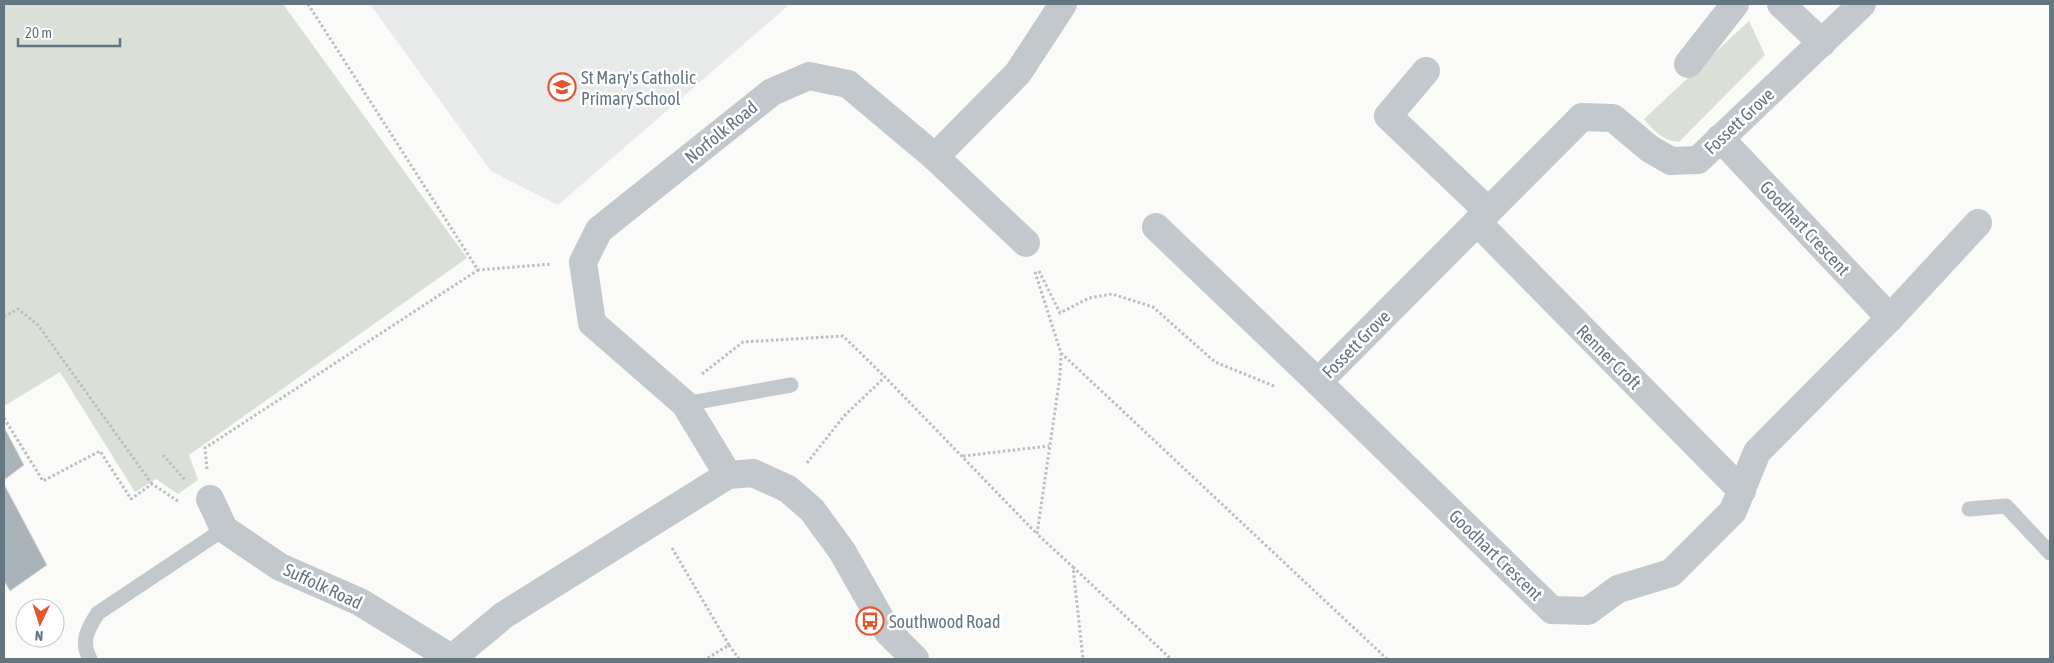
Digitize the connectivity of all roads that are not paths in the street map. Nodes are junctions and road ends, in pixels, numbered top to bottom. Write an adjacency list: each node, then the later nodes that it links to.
1 (1063, 4): 9 (street)
2 (1735, 4): 6 (street)
3 (1781, 4): 5 (street)
4 (1862, 4): 5 (street, Fossett Grove)
5 (1822, 43): 8 (street, Fossett Grove)
6 (1688, 64)
7 (1426, 71): 10 (street)
8 (1720, 138): 10 (street, Fossett Grove); 14 (street, Goodhart Crescent)
9 (935, 157): 13 (street, Norfolk Road); 17 (street, Norfolk Road)
10 (1482, 217): 15 (street, Fossett Grove); 19 (street, Renner Croft)
11 (1978, 223): 14 (street, Goodhart Crescent)
12 (1156, 227): 15 (street, Fossett Grove)
13 (1026, 243)
14 (1890, 318): 19 (street, Goodhart Crescent)
15 (1318, 382): 19 (street, Goodhart Crescent)
16 (791, 385): 17 (lane)
17 (685, 404): 18 (street)
18 (728, 475): 24 (street); 26 (street)
19 (1742, 491)
20 (211, 502): 22 (street)
21 (1969, 509): 23 (lane)
22 (224, 529): 24 (street, Suffolk Road); 25 (lane)
23 (2050, 553)
24 (451, 658)
25 (90, 659)
26 (915, 659)

